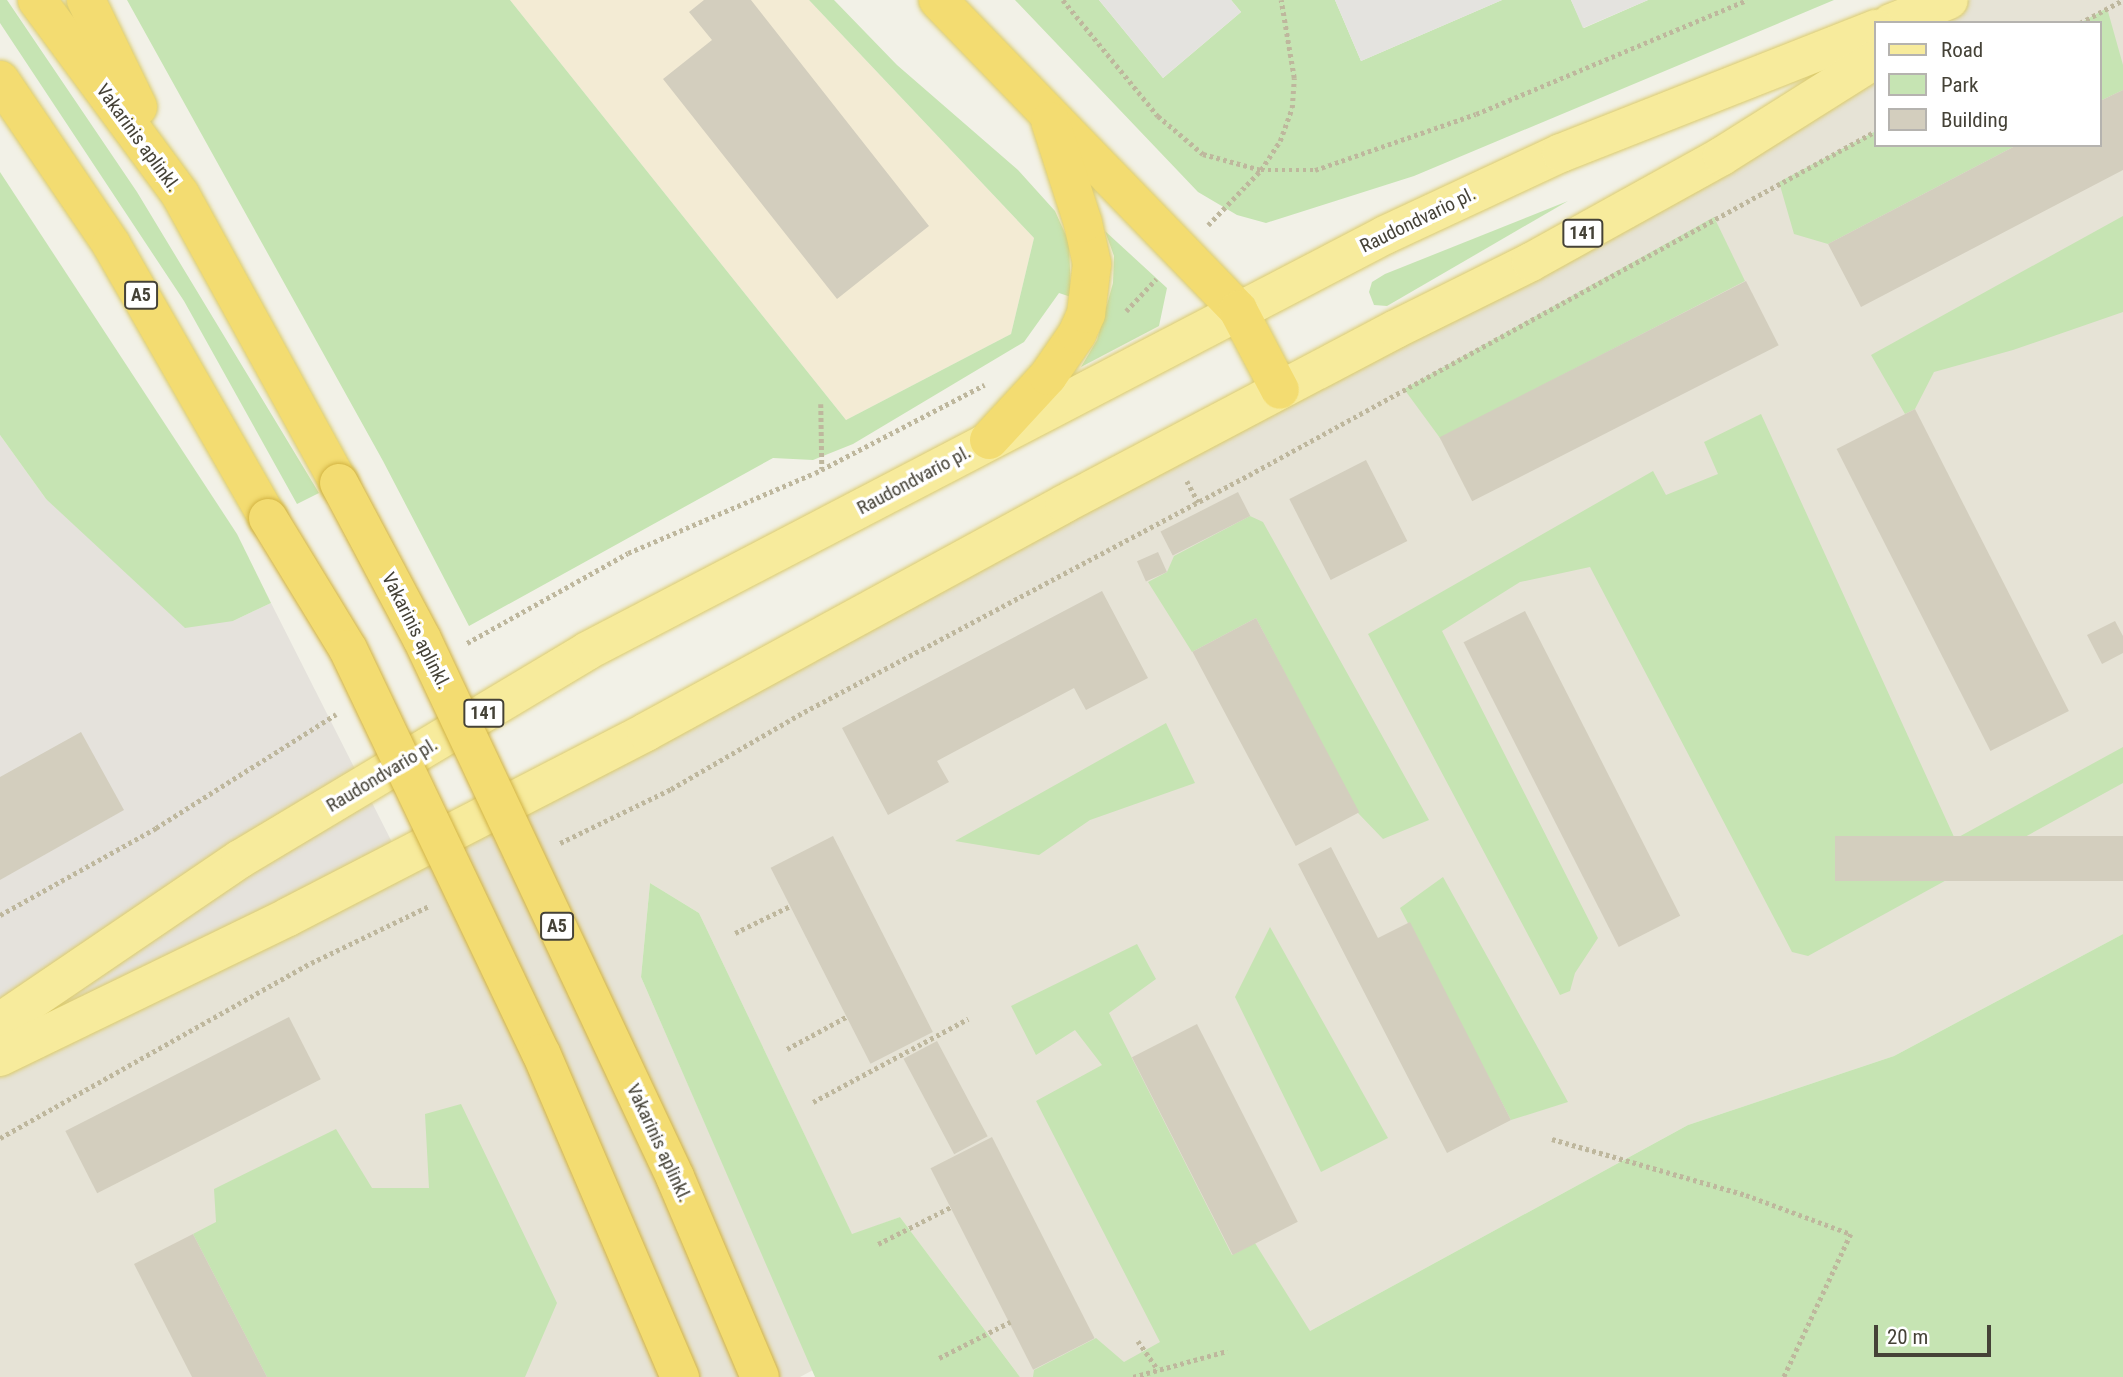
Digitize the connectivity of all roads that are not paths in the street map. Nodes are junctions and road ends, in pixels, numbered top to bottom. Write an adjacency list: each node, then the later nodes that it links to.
1 (37, 0): 12 (highway, Vakarinis aplinkl. / A5)
2 (86, 0): 12 (highway)
3 (938, 0): 11 (highway)
4 (1949, 0): 6 (main road)
5 (1970, 0): 7 (main road)
6 (1896, 21)
7 (1937, 21)
8 (1874, 30): 13 (main road, Raudondvario pl. / 141)
9 (1874, 60): 14 (main road, 141)
10 (0, 80): 18 (highway, A5, bridge)
11 (1047, 113): 13 (highway); 15 (highway)
12 (180, 194): 19 (highway, Vakarinis aplinkl. / A5, bridge)
13 (1238, 310): 14 (highway); 15 (main road, Raudondvario pl. / 141)
14 (1280, 390): 17 (main road)
15 (989, 440): 16 (main road, Raudondvario pl. / 141)
16 (0, 1022)
17 (0, 1057)
18 (680, 1377)
19 (760, 1377)

